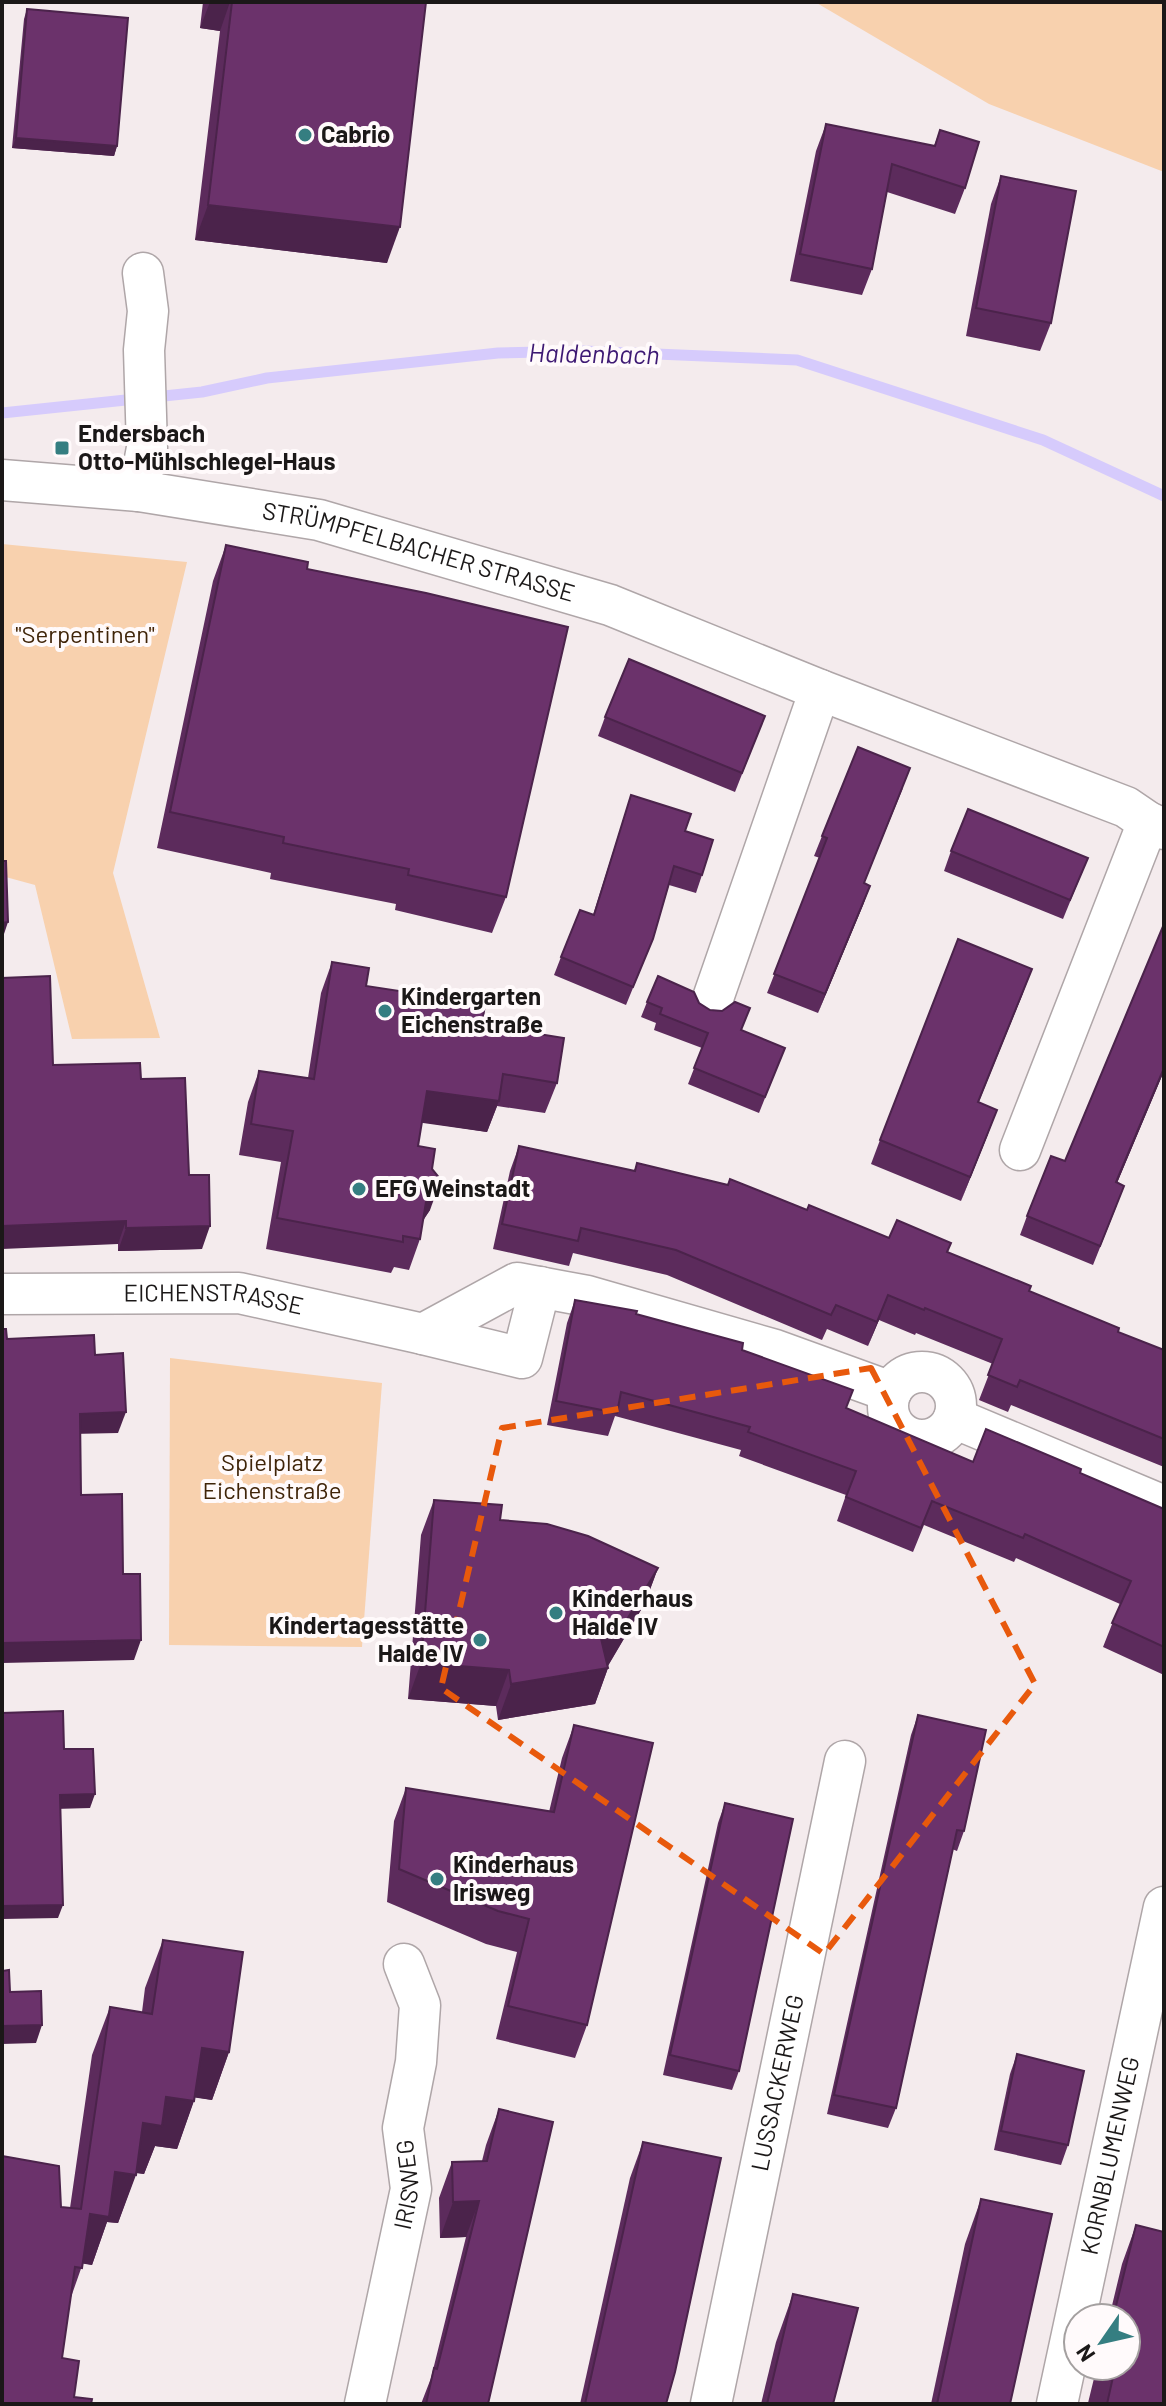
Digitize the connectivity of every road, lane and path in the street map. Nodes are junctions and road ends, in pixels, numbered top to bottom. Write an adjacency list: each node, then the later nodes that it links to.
1 (143, 273): 3 (street)
2 (2, 480): 3 (street, STRÜMPFELBACHER STRASSE)
3 (139, 491): 4 (street, STRÜMPFELBACHER STRASSE)
4 (820, 690): 5 (street, STRÜMPFELBACHER STRASSE); 6 (street)
5 (1156, 826): 7 (street, STRÜMPFELBACHER STRASSE)
6 (711, 1004)
7 (1020, 1150)
8 (540, 1287): 10 (street); 10 (street, EICHENSTRASSE); 11 (street)
9 (2, 1294): 10 (street, EICHENSTRASSE)
10 (423, 1334)
11 (1164, 1506)
12 (845, 1761): 16 (street, LUSSACKERWEG)
13 (1164, 1907): 17 (street, KORNBLUMENWEG)
14 (404, 1964): 15 (street, IRISWEG)
15 (365, 2404)
16 (711, 2404)
17 (1057, 2404)

